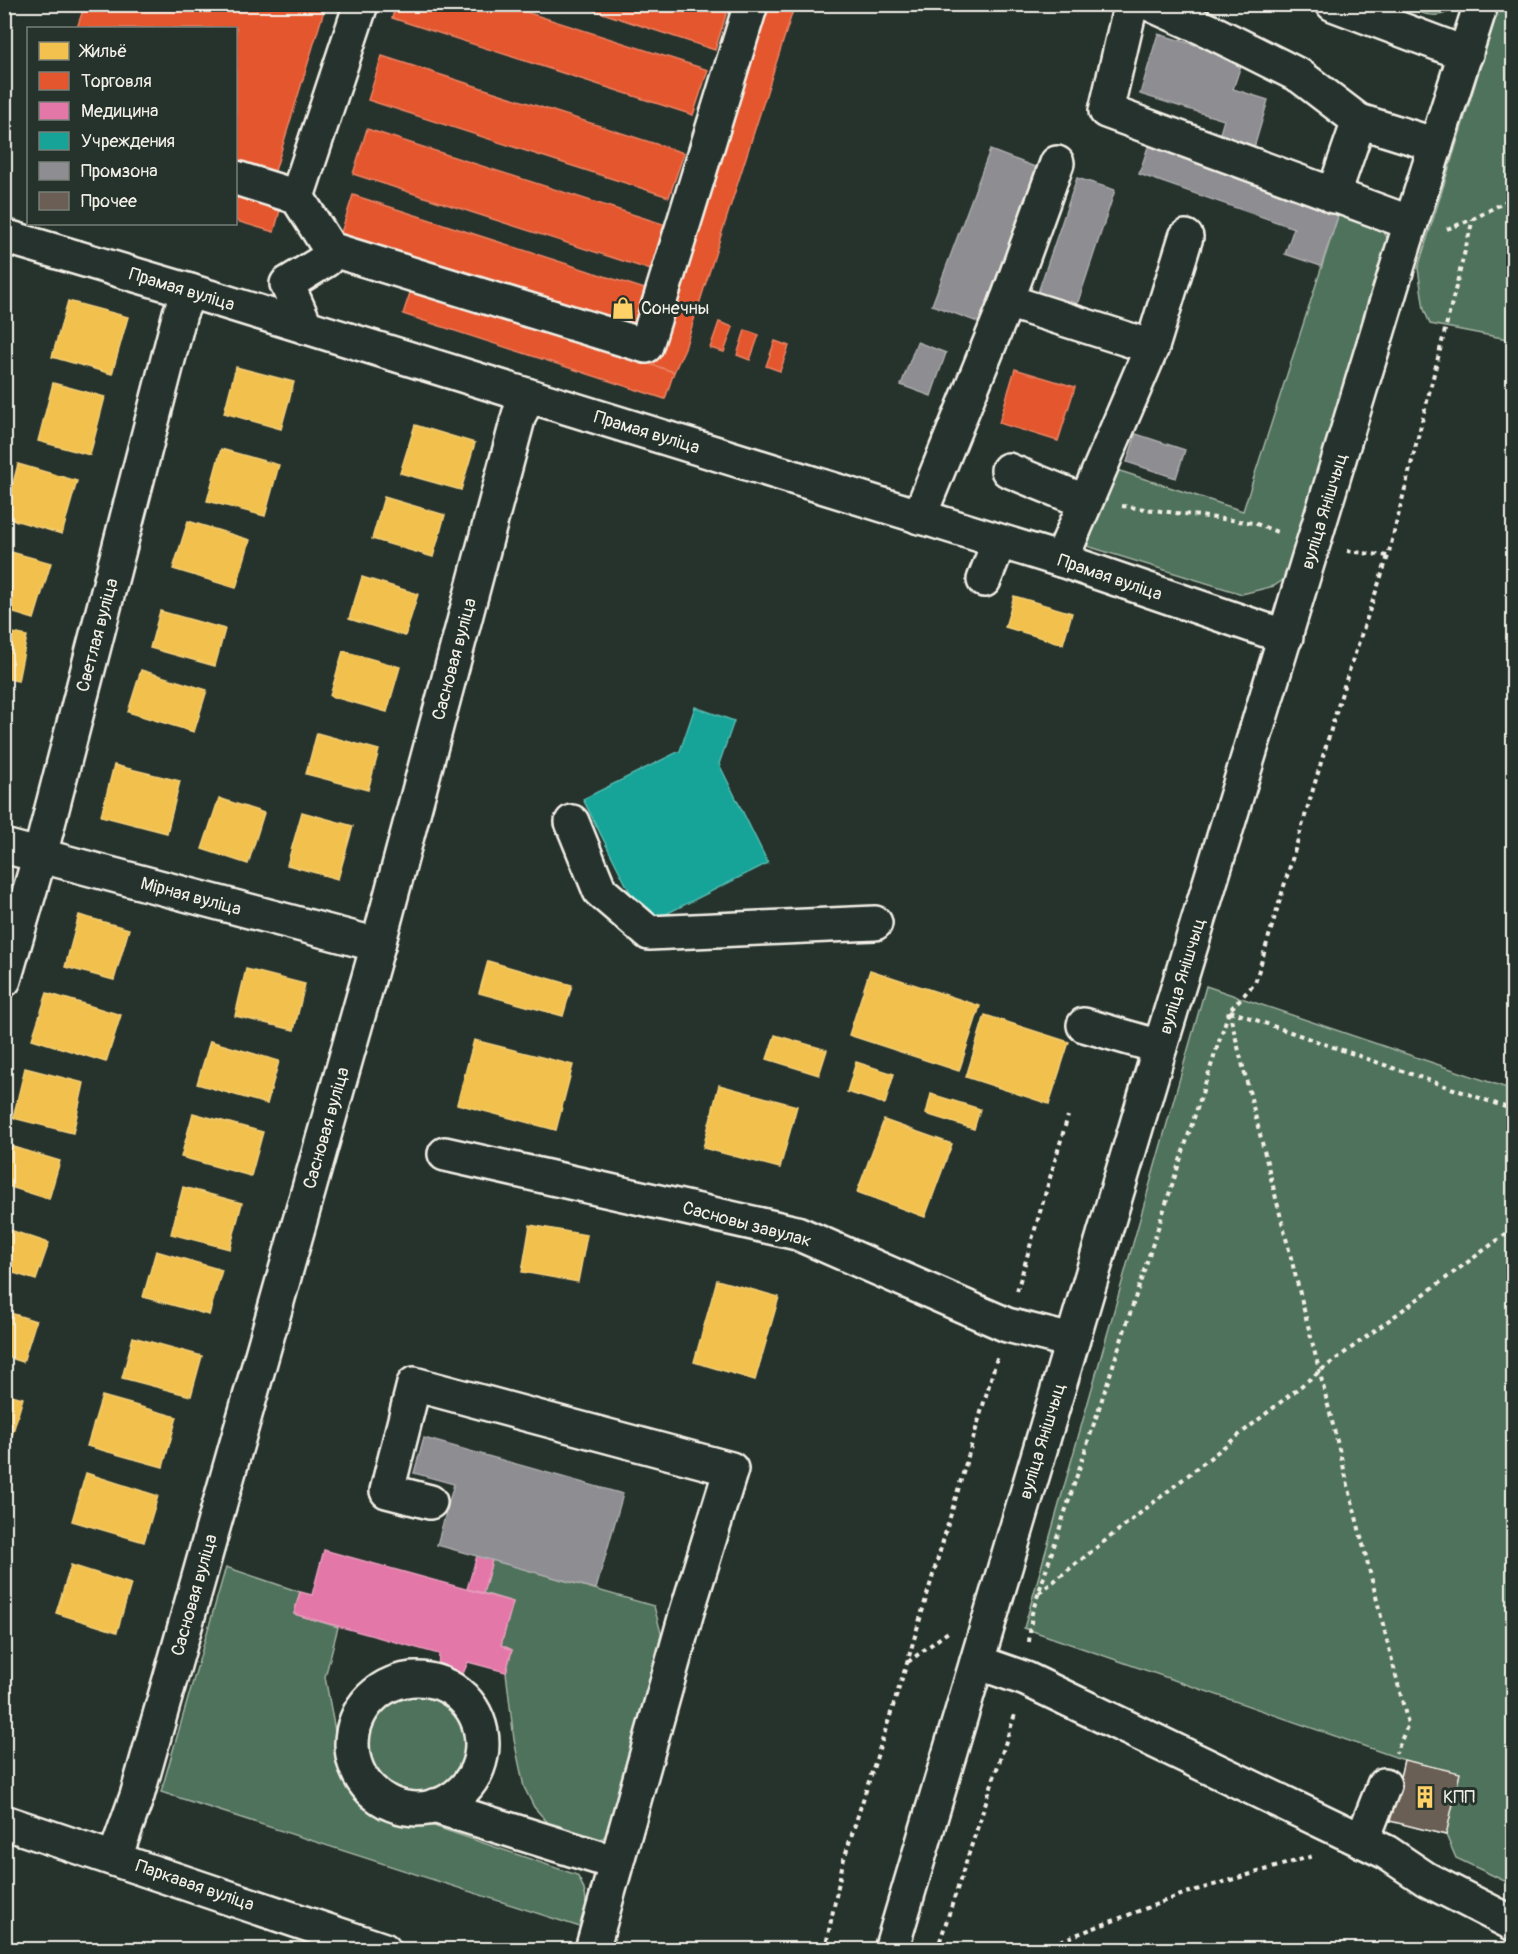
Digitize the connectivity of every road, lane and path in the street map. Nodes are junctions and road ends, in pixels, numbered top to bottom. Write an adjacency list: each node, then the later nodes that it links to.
1 (361, 4): 13 (street)
2 (751, 4): 19 (street)
3 (1131, 4): 12 (street)
4 (1150, 4): 8 (street)
5 (1481, 4): 7 (street, вуліца Янішчыц)
6 (1354, 8): 7 (street)
7 (1466, 54): 9 (street, вуліца Янішчыц)
8 (1359, 121): 9 (street); 12 (street)
9 (1437, 145): 16 (street, вуліца Янішчыц)
10 (1057, 163): 21 (street)
11 (237, 178): 13 (street)
12 (1333, 196): 16 (street)
13 (297, 197): 19 (street)
14 (1514, 197): 15 (path)
15 (1473, 219): 16 (path); 30 (path)
16 (1407, 234): 29 (street, вуліца Янішчыц)
17 (4, 236): 20 (street, Прамая вуліца)
18 (1186, 237): 23 (street)
19 (330, 249): 22 (street)
20 (190, 291): 22 (street, Прамая вуліца); 36 (street, Светлая вуліца)
21 (1007, 301): 23 (street); 27 (street)
22 (306, 327): 24 (street, Прамая вуліца)
23 (1152, 347): 26 (street)
24 (529, 396): 27 (street, Прамая вуліца); 38 (street, Сасновая вуліца)
25 (1008, 470): 26 (street)
26 (1084, 501): 29 (path); 31 (street)
27 (919, 517): 28 (street, Прамая вуліца)
28 (999, 542): 31 (street, Прамая вуліца); 32 (street)
29 (1313, 546): 30 (path); 33 (street, вуліца Янішчыц)
30 (1388, 556): 40 (path)
31 (1061, 560): 33 (street, Прамая вуліца)
32 (984, 580)
33 (1286, 637): 42 (street, вуліца Янішчыц)
34 (572, 822): 37 (street)
35 (4, 846): 36 (street, Мірная вуліца)
36 (40, 855): 38 (street, Мірная вуліца); 39 (street, Светлая вуліца)
37 (875, 922)
38 (378, 945): 61 (street, Сасновая вуліца)
39 (4, 980)
40 (1229, 1011): 43 (path); 49 (path); 51 (path)
41 (1084, 1025): 42 (street)
42 (1160, 1047): 48 (street, вуліца Янішчыц)
43 (1514, 1110)
44 (1068, 1116): 47 (path)
45 (445, 1154): 47 (street, Сасновы завулак)
46 (1514, 1228): 49 (path)
47 (1007, 1325): 48 (street, Сасновы завулак); 55 (path)
48 (1072, 1341): 52 (street, вуліца Янішчыц)
49 (1320, 1371): 51 (path); 57 (path)
50 (429, 1502): 62 (street)
51 (1039, 1593): 52 (path); 56 (path)
52 (996, 1596): 54 (street, вуліца Янішчыц)
53 (952, 1629): 55 (path)
54 (977, 1662): 56 (street); 67 (street, вуліца Янішчыц)
55 (908, 1663): 66 (path)
56 (1026, 1679): 60 (street); 68 (path)
57 (1384, 1785): 60 (street)
58 (435, 1806): 62 (street)
59 (4, 1822): 61 (street, Паркавая вуліца)
60 (1362, 1841): 63 (street); 69 (path)
61 (115, 1857): 64 (street, Паркавая вуліца)
62 (616, 1863): 65 (street)
63 (1514, 1924)
64 (384, 1950)
65 (592, 1950)
66 (825, 1950)
67 (891, 1950)
68 (937, 1950)
69 (1045, 1950)

